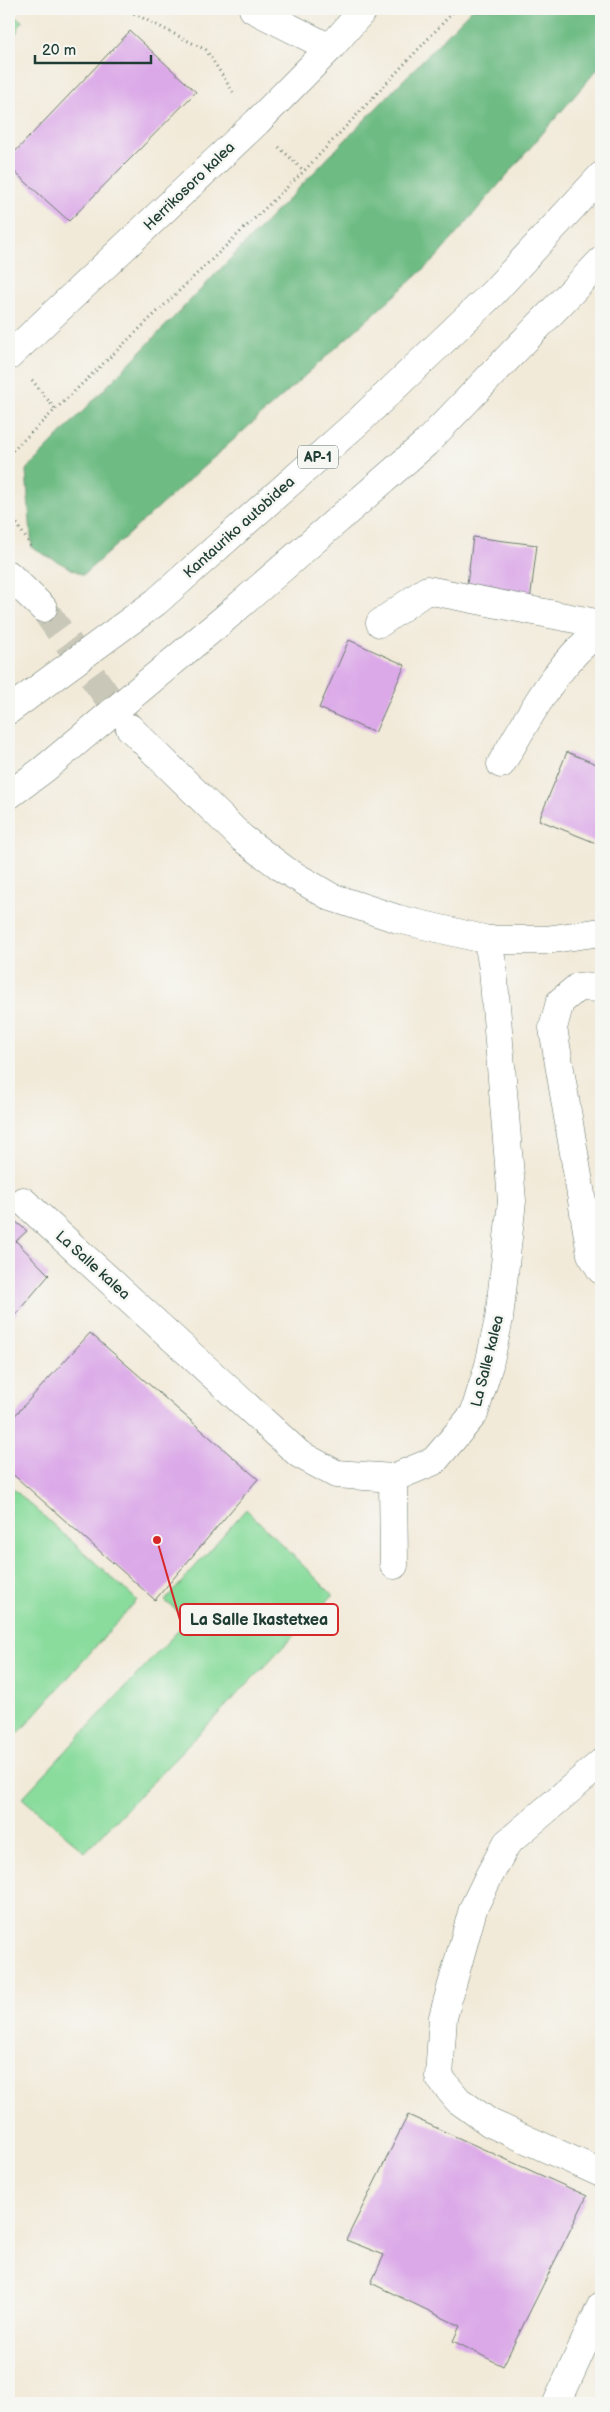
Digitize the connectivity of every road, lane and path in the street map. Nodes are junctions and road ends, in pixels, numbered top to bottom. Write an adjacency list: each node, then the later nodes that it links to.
1 (125, 9): 6 (path)
2 (253, 9): 5 (main road)
3 (364, 9): 5 (main road, Herrikosoro kalea)
4 (456, 9): 8 (path)
5 (330, 48): 11 (main road, Herrikosoro kalea)
6 (232, 92)
7 (273, 140): 8 (path)
8 (304, 171): 13 (path)
9 (601, 176): 22 (main road, Kantauriko autobidea / AP-1)
10 (601, 261): 25 (main road)
11 (9, 356)
12 (31, 380): 13 (path)
13 (56, 410): 14 (path)
14 (9, 454)
15 (9, 511): 16 (path)
16 (32, 548)
17 (9, 575): 18 (main road)
18 (42, 608)
19 (380, 623): 20 (main road)
20 (601, 624)
21 (601, 630): 24 (main road)
22 (9, 710)
23 (130, 728): 27 (main road)
24 (501, 764)
25 (9, 795)
26 (601, 932): 27 (main road)
27 (488, 940): 31 (main road, La Salle kalea)
28 (601, 988): 30 (main road)
29 (23, 1201): 31 (main road, La Salle kalea)
30 (601, 1270)
31 (393, 1478): 32 (main road)
32 (394, 1565)
33 (601, 1763): 34 (main road)
34 (601, 2173)
35 (601, 2306): 36 (main road)
36 (556, 2403)

